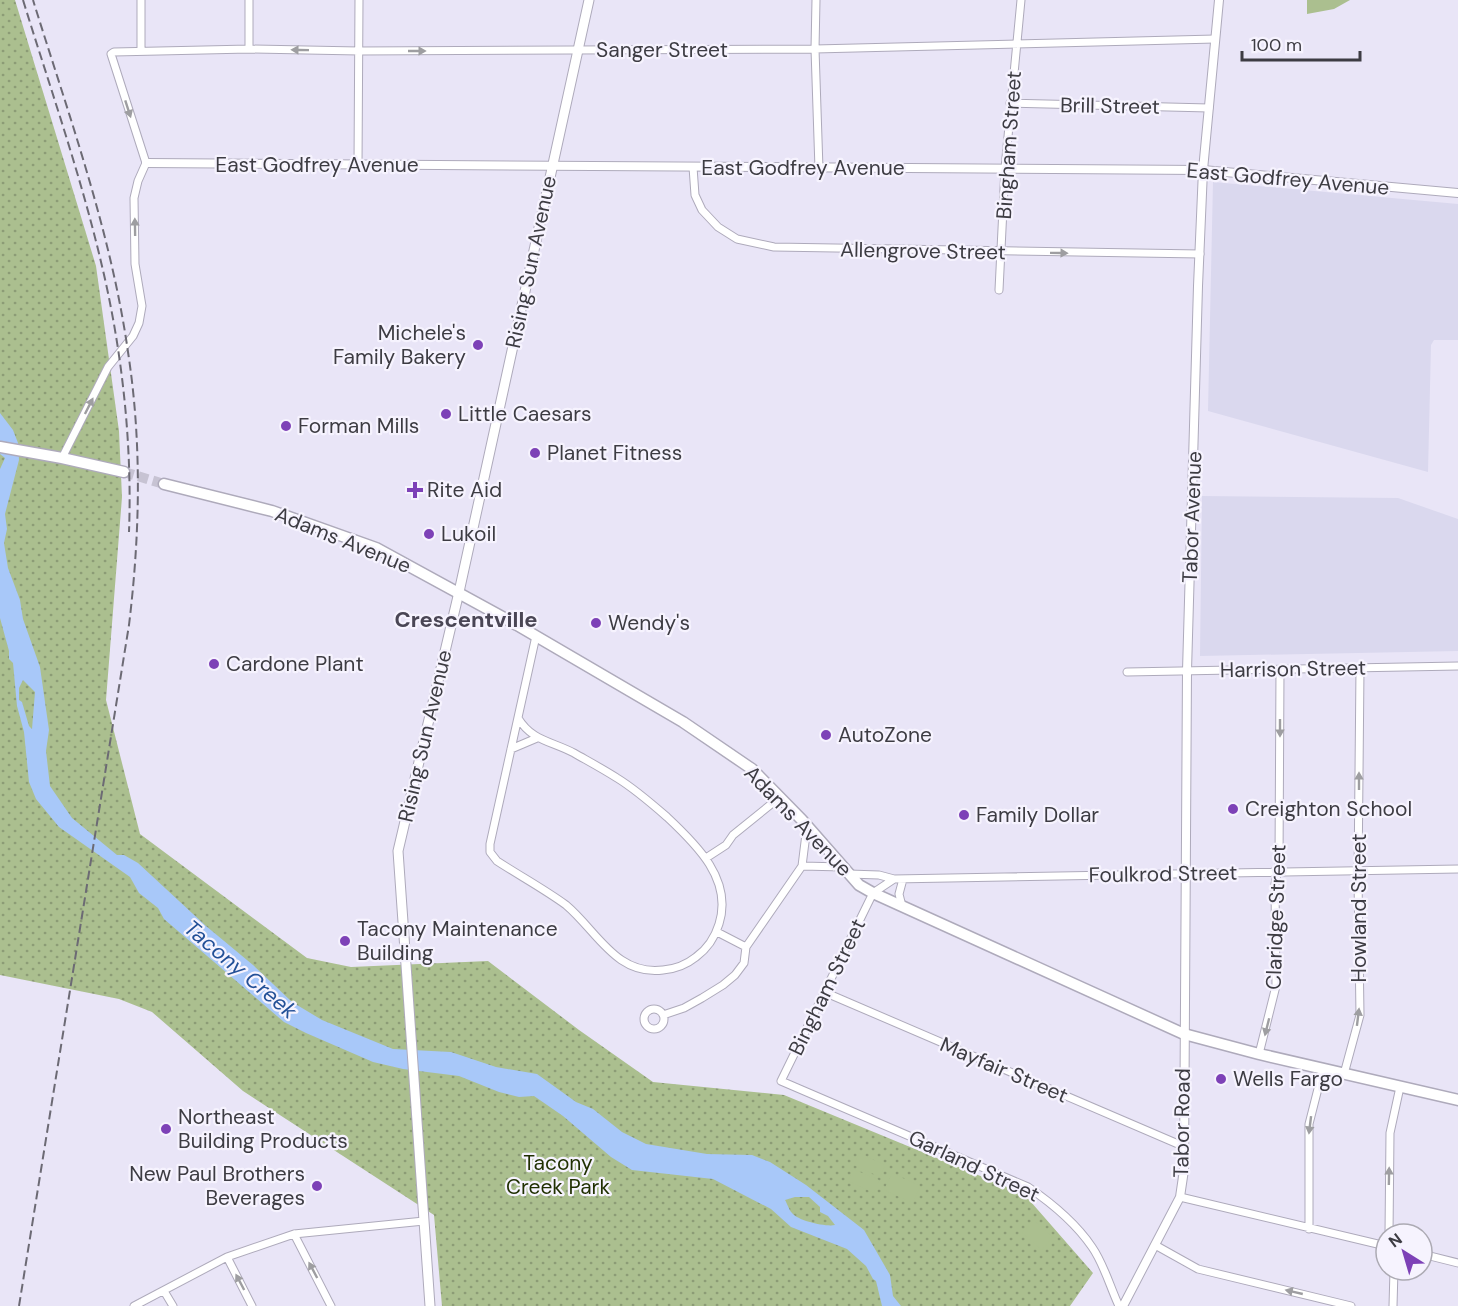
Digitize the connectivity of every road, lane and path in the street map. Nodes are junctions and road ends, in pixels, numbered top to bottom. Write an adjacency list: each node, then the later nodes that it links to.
1 (141, 0): 12 (street)
2 (249, 0): 11 (street)
3 (359, 0): 13 (street)
4 (589, 0): 14 (main road, Rising Sun Avenue)
5 (816, 0): 10 (street)
6 (1021, 0): 9 (street, Bingham Street)
7 (1219, 0): 8 (street, Tabor Avenue)
8 (1215, 39): 9 (street, Sanger Street); 16 (street, Tabor Avenue)
9 (1017, 44): 10 (street, Sanger Street); 15 (street, Bingham Street)
10 (815, 49): 14 (street, Sanger Street); 22 (street)
11 (249, 50): 12 (street, Sanger Street); 13 (street, Sanger Street, one-way to 11)
12 (141, 51): 17 (street, Sanger Street, one-way to 17)
13 (359, 51): 14 (street, Sanger Street, one-way to 14); 18 (street)
14 (577, 51): 19 (main road, Rising Sun Avenue)
15 (1011, 103): 16 (street, Brill Street); 21 (street, Bingham Street)
16 (1209, 108): 23 (street, Tabor Avenue)
17 (146, 163): 18 (street, East Godfrey Avenue); 29 (street, one-way to 17)
18 (358, 165): 19 (street, East Godfrey Avenue)
19 (552, 165): 20 (street, East Godfrey Avenue); 32 (main road, Rising Sun Avenue)
20 (693, 167): 22 (street, East Godfrey Avenue); 25 (street, Allengrove Street)
21 (1005, 168): 22 (street, East Godfrey Avenue); 23 (street, East Godfrey Avenue); 25 (street, Bingham Street)
22 (819, 169)
23 (1203, 170): 24 (street, East Godfrey Avenue); 26 (street, Tabor Avenue)
24 (1458, 193)
25 (1001, 253): 26 (street, Allengrove Street, one-way to 26); 27 (street, Bingham Street)
26 (1200, 255): 37 (street, Tabor Avenue)
27 (999, 290)
28 (0, 447): 29 (highway)
29 (62, 458): 30 (highway)
30 (124, 472)
31 (164, 484): 32 (highway, Adams Avenue)
32 (459, 592): 33 (highway, Adams Avenue); 68 (main road, Rising Sun Avenue)
33 (536, 636): 39 (street); 42 (highway, Adams Avenue)
34 (1458, 666): 35 (street, Harrison Street)
35 (1360, 668): 36 (street, Harrison Street); 48 (street, Howland Street, one-way to 35)
36 (1280, 669): 37 (street, Harrison Street); 50 (street, Claridge Street, one-way to 50)
37 (1187, 671): 38 (street, Harrison Street); 49 (street, Tabor Avenue)
38 (1128, 672)
39 (518, 718): 40 (street); 41 (street)
40 (537, 738): 41 (street); 44 (street)
41 (511, 749): 55 (street)
42 (780, 797): 43 (highway, Adams Avenue); 44 (street)
43 (807, 825): 45 (street); 47 (highway, Adams Avenue)
44 (706, 858): 55 (street)
45 (802, 866): 47 (street, Foulkrod Street); 56 (street)
46 (1458, 869): 48 (street, Foulkrod Street)
47 (846, 871): 51 (street, Foulkrod Street); 53 (highway, Adams Avenue)
48 (1358, 871): 50 (street, Foulkrod Street); 62 (street, Howland Street, one-way to 48)
49 (1186, 873): 50 (street, Foulkrod Street); 52 (street, Foulkrod Street); 59 (street, Tabor Avenue)
50 (1277, 873): 60 (street, Claridge Street, one-way to 60)
51 (894, 879): 52 (street, Foulkrod Street); 53 (street)
52 (903, 879): 54 (street)
53 (873, 893): 54 (highway, Adams Avenue); 57 (street, Bingham Street)
54 (902, 906): 59 (highway, Adams Avenue)
55 (717, 932): 56 (street)
56 (746, 946): 58 (street)
57 (824, 992): 63 (street, Bingham Street); 66 (street, Mayfair Street)
58 (663, 1015)
59 (1184, 1034): 60 (highway, Adams Avenue); 66 (street, Tabor Road)
60 (1259, 1054): 61 (highway, Adams Avenue)
61 (1323, 1069): 62 (highway, Adams Avenue); 70 (street, one-way to 70)
62 (1344, 1074): 64 (highway, Adams Avenue)
63 (781, 1081): 84 (street, Garland Street)
64 (1400, 1088): 65 (highway, Adams Avenue); 69 (street, one-way to 64)
65 (1458, 1100)
66 (1185, 1147): 67 (street, Tabor Road)
67 (1180, 1197): 70 (street); 73 (street, Tabor Road)
68 (424, 1221): 71 (street); 83 (main road, Rising Sun Avenue)
69 (1389, 1222)
70 (1308, 1229): 72 (street)
71 (294, 1234): 74 (street); 82 (street, one-way to 71)
72 (1374, 1243)
73 (1155, 1245): 84 (street, Tabor Road); 85 (street, one-way to 73)
74 (227, 1257): 78 (street); 81 (street, one-way to 74)
75 (1434, 1257): 76 (street)
76 (1458, 1263)
77 (1394, 1282): 87 (street)
78 (164, 1291): 79 (street); 80 (street)
79 (134, 1306)
80 (173, 1306)
81 (252, 1306)
82 (331, 1306)
83 (430, 1306)
84 (1121, 1306)
85 (1351, 1306)
86 (1386, 1306): 87 (street)
87 (1393, 1306)

